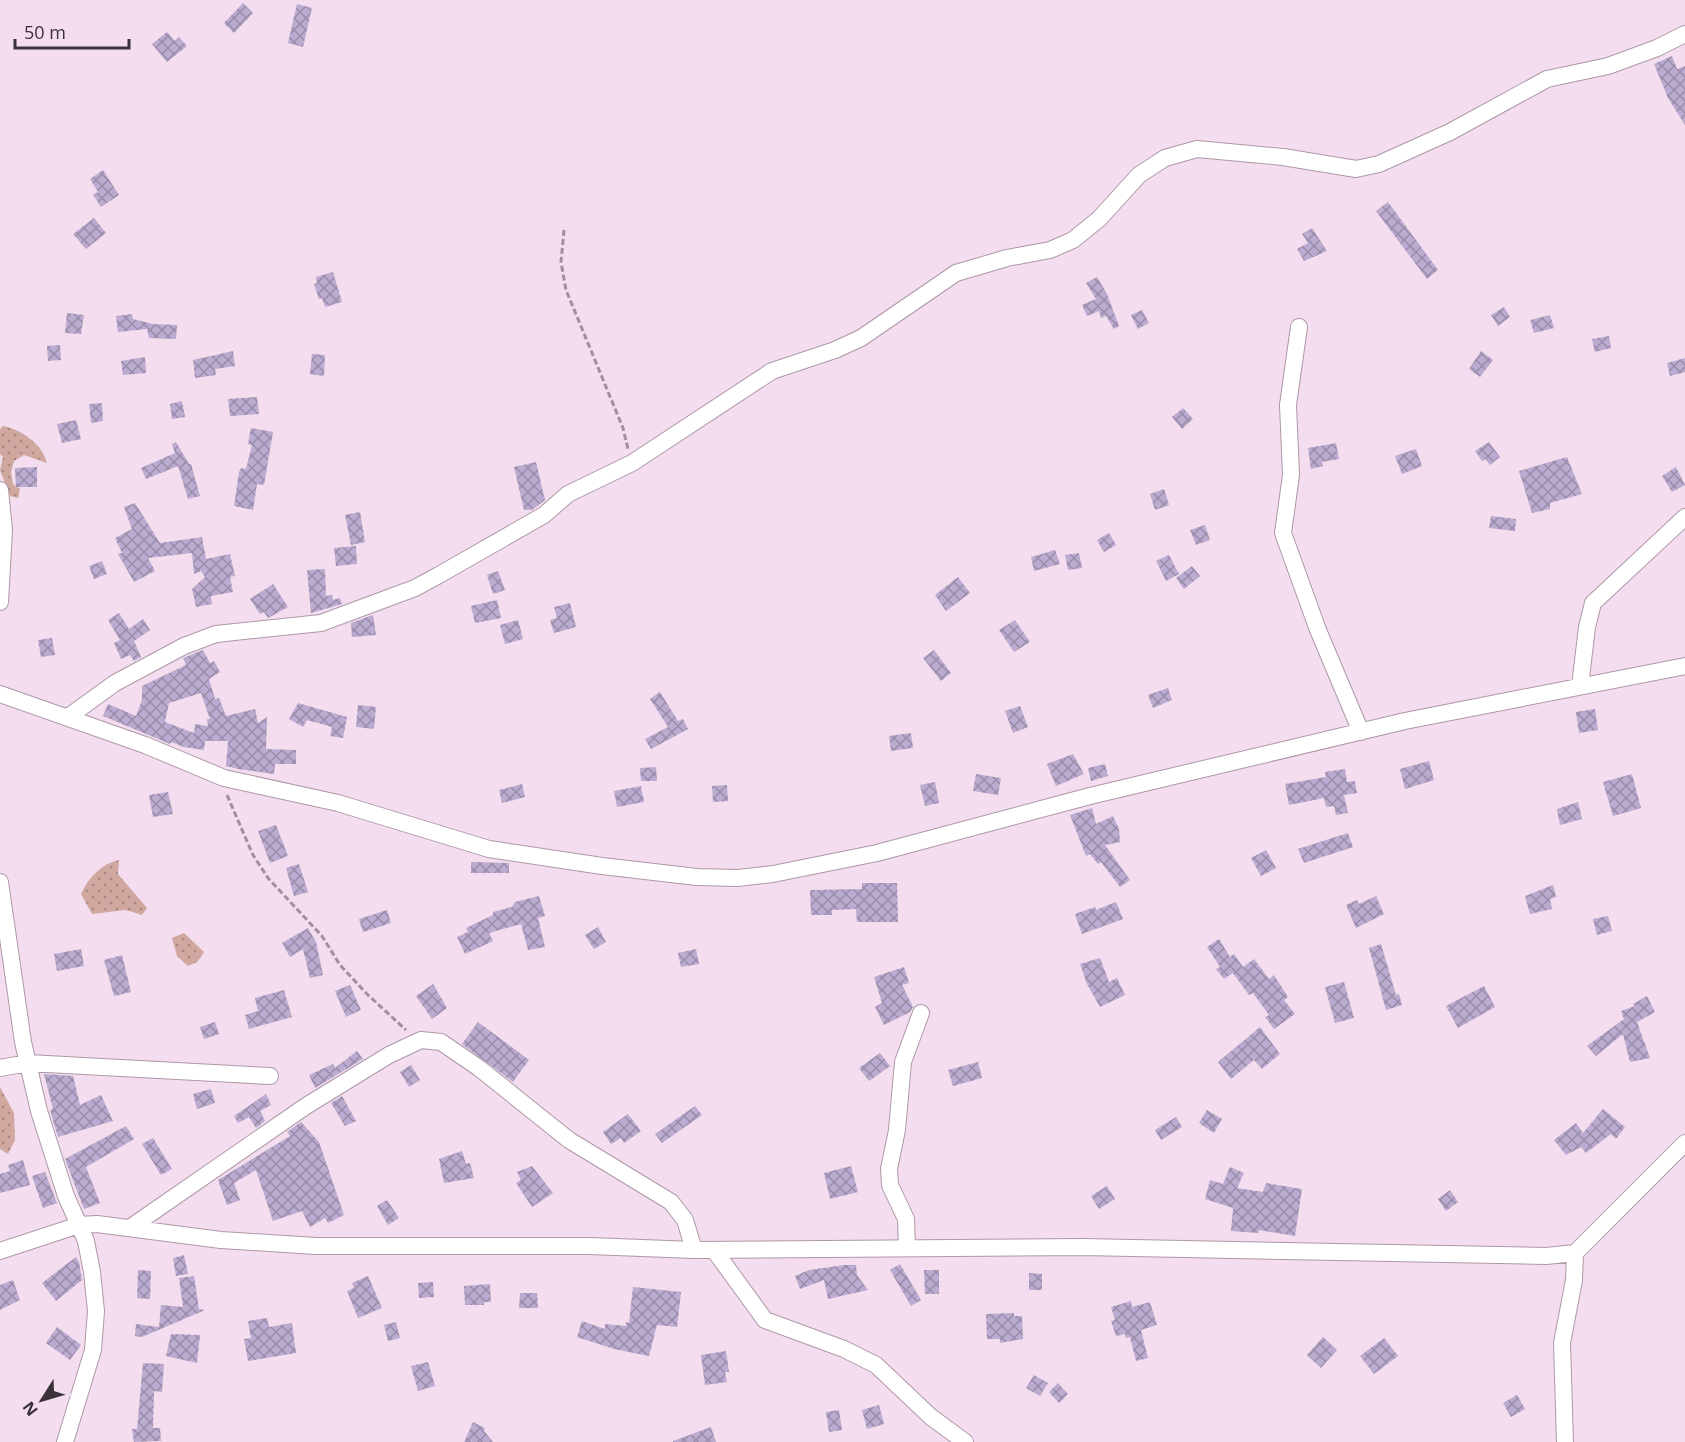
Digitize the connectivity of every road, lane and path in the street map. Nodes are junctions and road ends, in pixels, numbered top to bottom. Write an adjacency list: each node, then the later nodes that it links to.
1 (1685, 34): 4 (street)
2 (564, 230): 4 (path)
3 (1299, 327): 12 (street)
4 (632, 463): 11 (street)
5 (0, 490): 7 (street)
6 (1685, 517): 9 (street)
7 (0, 602)
8 (1685, 666): 9 (street)
9 (1580, 686): 12 (street)
10 (0, 694): 11 (street)
11 (68, 717): 13 (street)
12 (1360, 732): 13 (street)
13 (224, 778): 16 (path)
14 (0, 882): 17 (street)
15 (921, 1013): 23 (street)
16 (421, 1040): 22 (street); 24 (street)
17 (28, 1063): 18 (street); 19 (street); 21 (street)
18 (0, 1068)
19 (270, 1076)
20 (1685, 1143): 27 (street)
21 (79, 1225): 22 (street); 26 (street); 28 (street)
22 (131, 1227): 24 (street)
23 (907, 1247): 25 (street); 27 (street)
24 (694, 1250): 25 (street)
25 (714, 1250): 29 (street)
26 (0, 1251)
27 (1575, 1253): 30 (street)
28 (65, 1442)
29 (965, 1442)
30 (1565, 1442)

